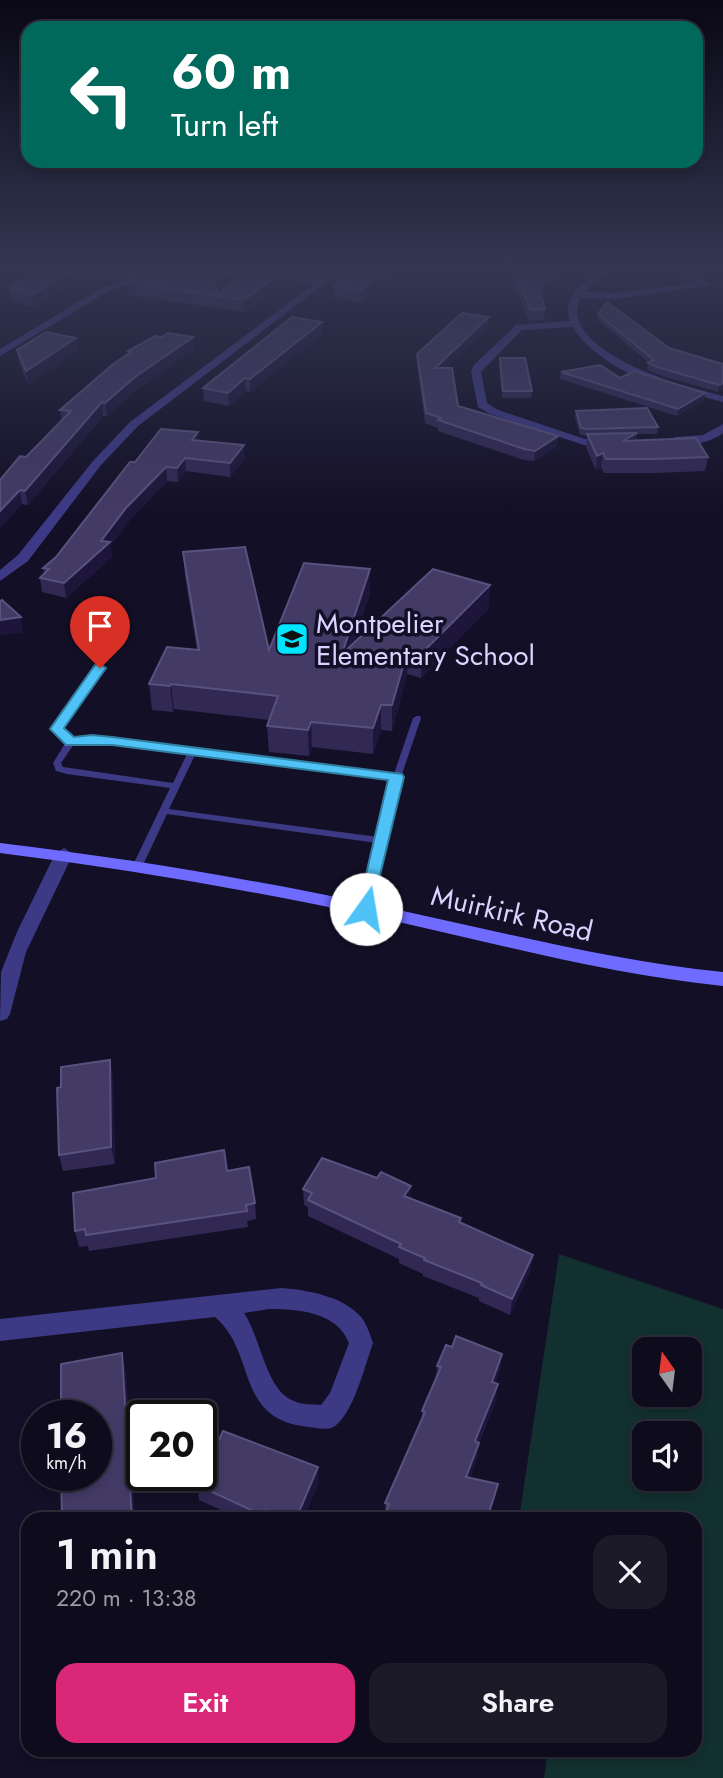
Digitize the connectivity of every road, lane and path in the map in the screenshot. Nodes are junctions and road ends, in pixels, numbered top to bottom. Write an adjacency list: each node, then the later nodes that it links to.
1 (234, 348): 8 (street)
2 (496, 348): 7 (street)
3 (598, 348): 4 (street)
4 (723, 399)
5 (723, 427): 6 (street)
6 (663, 440)
7 (624, 441)
8 (0, 577)
9 (100, 668): 11 (lane)
10 (417, 718): 13 (lane)
11 (71, 742): 12 (lane); 14 (lane)
12 (192, 752): 13 (lane); 14 (lane)
13 (397, 777): 16 (lane)
14 (175, 786): 15 (lane)
15 (163, 811): 16 (lane); 19 (lane)
16 (382, 841): 20 (lane)
17 (0, 848): 18 (main road, Muirkirk Road)
18 (64, 854): 19 (main road, Muirkirk Road); 22 (street)
19 (137, 867): 20 (main road, Muirkirk Road)
20 (366, 909): 21 (main road, Muirkirk Road)
21 (723, 979)
22 (0, 1014)
23 (222, 1308): 23 (street); 24 (street)
24 (0, 1330)

